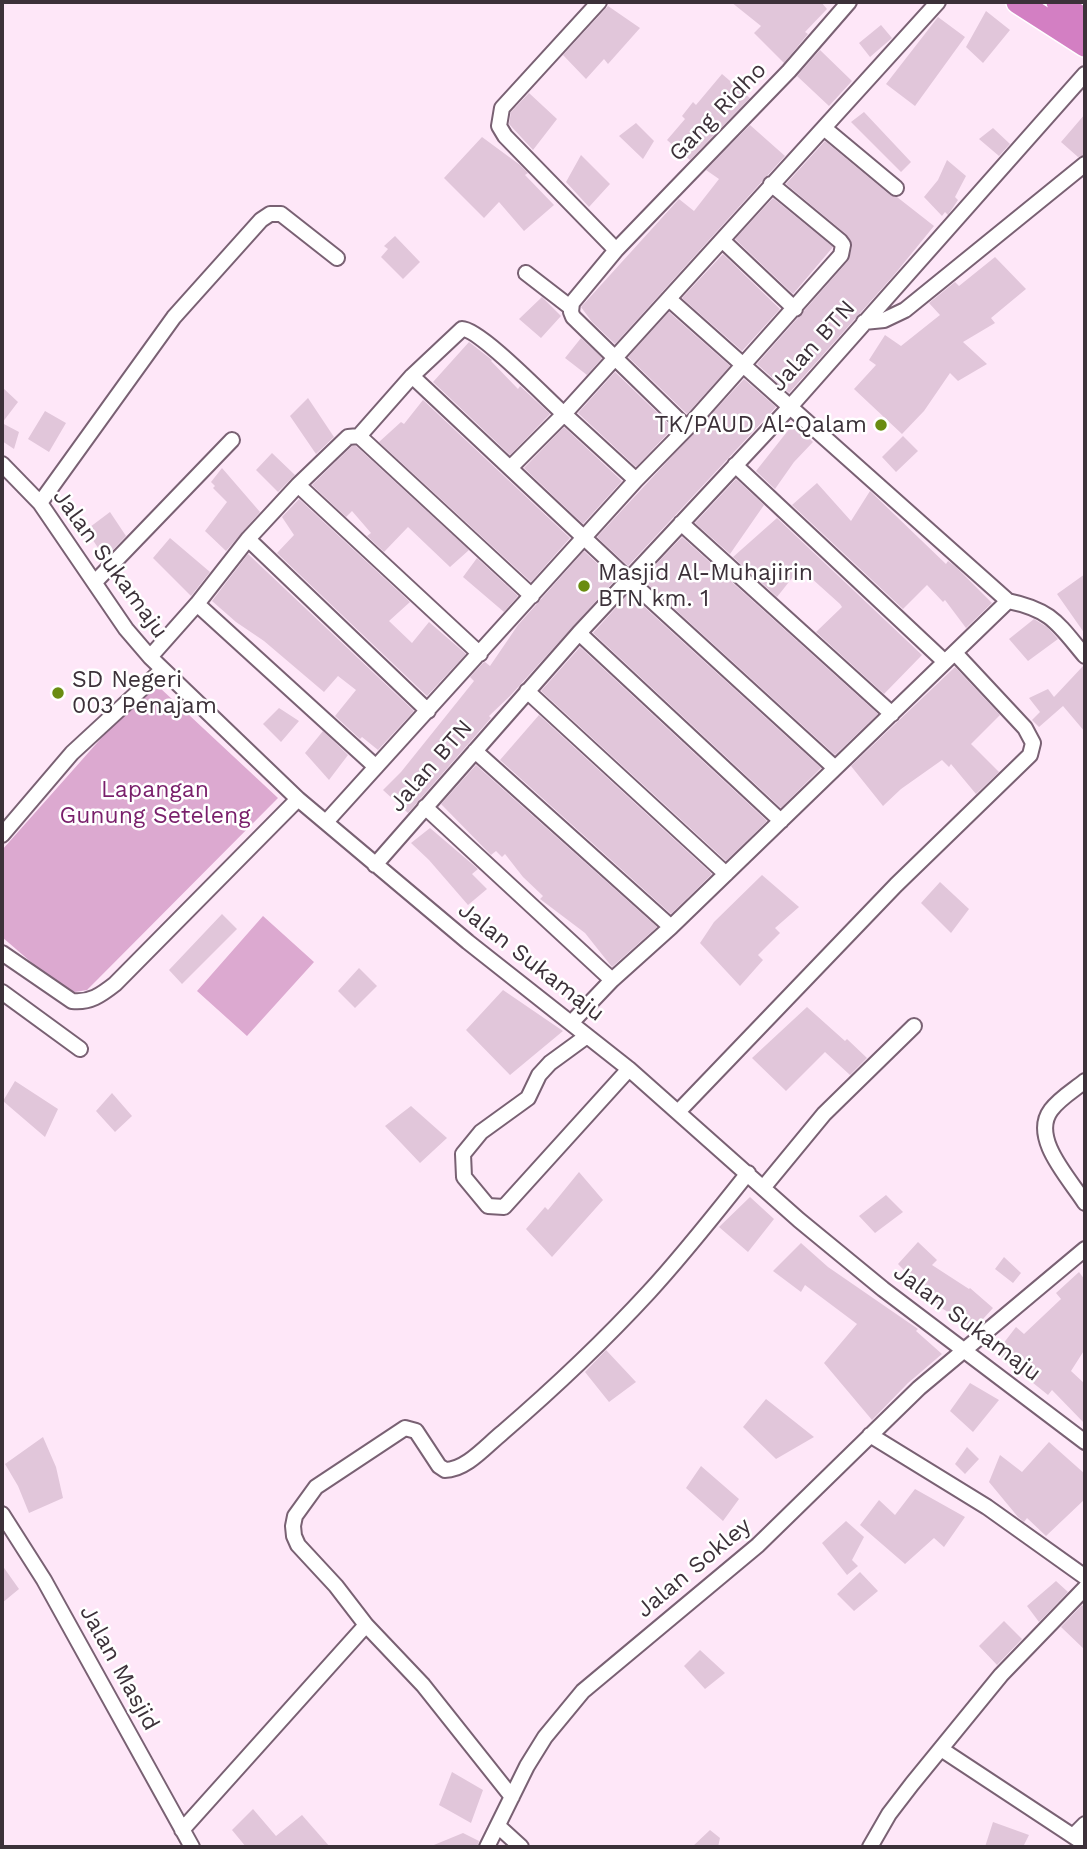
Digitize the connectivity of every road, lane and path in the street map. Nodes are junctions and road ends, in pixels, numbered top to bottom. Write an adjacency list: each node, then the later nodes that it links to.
1 (599, 2): 14 (street)
2 (849, 2): 14 (street, Gang Ridho)
3 (938, 2): 9 (street)
4 (1018, 2): 7 (highway)
5 (1058, 2): 6 (highway)
6 (1085, 22)
7 (1085, 45)
8 (1085, 74): 20 (street, Jalan BTN)
9 (824, 128): 11 (street); 12 (street)
10 (1085, 164): 20 (street)
11 (771, 184): 13 (street); 19 (street)
12 (896, 188)
13 (722, 240): 17 (street); 19 (street)
14 (616, 250): 18 (street, Gang Ridho)
15 (337, 258): 34 (street)
16 (527, 273): 18 (street)
17 (669, 299): 21 (street); 22 (street)
18 (570, 307): 21 (street)
19 (795, 309): 22 (street)
20 (864, 322): 24 (street, Jalan BTN)
21 (616, 357): 25 (street); 26 (street)
22 (743, 365): 24 (street); 26 (street)
23 (412, 376): 25 (street); 27 (street); 31 (street)
24 (789, 408): 30 (street, Jalan BTN); 41 (street)
25 (565, 414): 31 (street); 32 (street)
26 (687, 428): 32 (street)
27 (359, 436): 33 (street); 40 (street)
28 (232, 440): 39 (street)
29 (2, 464): 34 (street, Jalan Sukamaju)
30 (735, 466): 35 (street, Jalan BTN); 47 (street)
31 (510, 468): 36 (street)
32 (636, 480): 36 (street)
33 (298, 485): 37 (street); 44 (street)
34 (40, 503): 39 (street, Jalan Sukamaju)
35 (681, 523): 38 (street, Jalan BTN); 51 (street)
36 (584, 537): 38 (street); 40 (street)
37 (248, 539): 42 (street); 50 (street)
38 (628, 579): 43 (street, Jalan BTN); 54 (street)
39 (95, 582): 46 (street, Jalan Sukamaju)
40 (532, 596): 44 (street)
41 (1008, 601): 45 (street); 47 (street)
42 (197, 604): 46 (street); 53 (street)
43 (579, 633): 49 (street, Jalan BTN); 57 (street)
44 (480, 654): 50 (street)
45 (1085, 656)
46 (150, 657): 48 (street, Jalan Sukamaju)
47 (950, 658): 51 (street); 72 (street)
48 (162, 670): 55 (street, Jalan Sukamaju); 59 (street)
49 (527, 691): 52 (street, Jalan BTN); 61 (street)
50 (428, 710): 53 (street)
51 (892, 714): 54 (street)
52 (475, 751): 56 (street, Jalan BTN); 62 (street)
53 (376, 767): 58 (street)
54 (835, 768): 57 (street)
55 (298, 799): 58 (street, Jalan Sukamaju); 63 (street)
56 (425, 807): 60 (street, Jalan BTN); 64 (street)
57 (781, 821): 61 (street)
58 (326, 822): 60 (street, Jalan Sukamaju)
59 (2, 835)
60 (375, 866): 66 (street, Jalan Sukamaju)
61 (726, 874): 62 (street)
62 (670, 927): 64 (street)
63 (2, 953)
64 (612, 980): 66 (street)
65 (2, 992): 69 (street)
66 (571, 1023): 68 (street, Jalan Sukamaju)
67 (914, 1026): 74 (street)
68 (587, 1036): 70 (street, Jalan Sukamaju); 70 (street)
69 (80, 1049)
70 (629, 1069): 72 (street, Jalan Sukamaju)
71 (1085, 1081): 75 (street)
72 (678, 1112): 73 (street, Jalan Sukamaju)
73 (748, 1173): 74 (street, Jalan Sukamaju); 83 (street)
74 (763, 1188): 77 (street, Jalan Sukamaju)
75 (1085, 1203)
76 (1085, 1249): 77 (street, Jalan Sokley)
77 (965, 1349): 78 (street, Jalan Sokley); 79 (street, Jalan Sukamaju)
78 (870, 1435): 81 (street); 85 (street, Jalan Sokley)
79 (1085, 1442)
80 (2, 1514): 88 (street, Jalan Masjid)
81 (1085, 1577)
82 (1085, 1588): 84 (street)
83 (366, 1625): 85 (street); 88 (street)
84 (941, 1749): 89 (street); 93 (street)
85 (512, 1797): 87 (street, Jalan Sokley)
86 (1085, 1824): 89 (street)
87 (498, 1826): 91 (street, Jalan Sokley); 92 (street)
88 (182, 1830): 90 (street, Jalan Masjid)
89 (1079, 1840)
90 (192, 1847)
91 (487, 1847)
92 (521, 1847)
93 (870, 1847)

